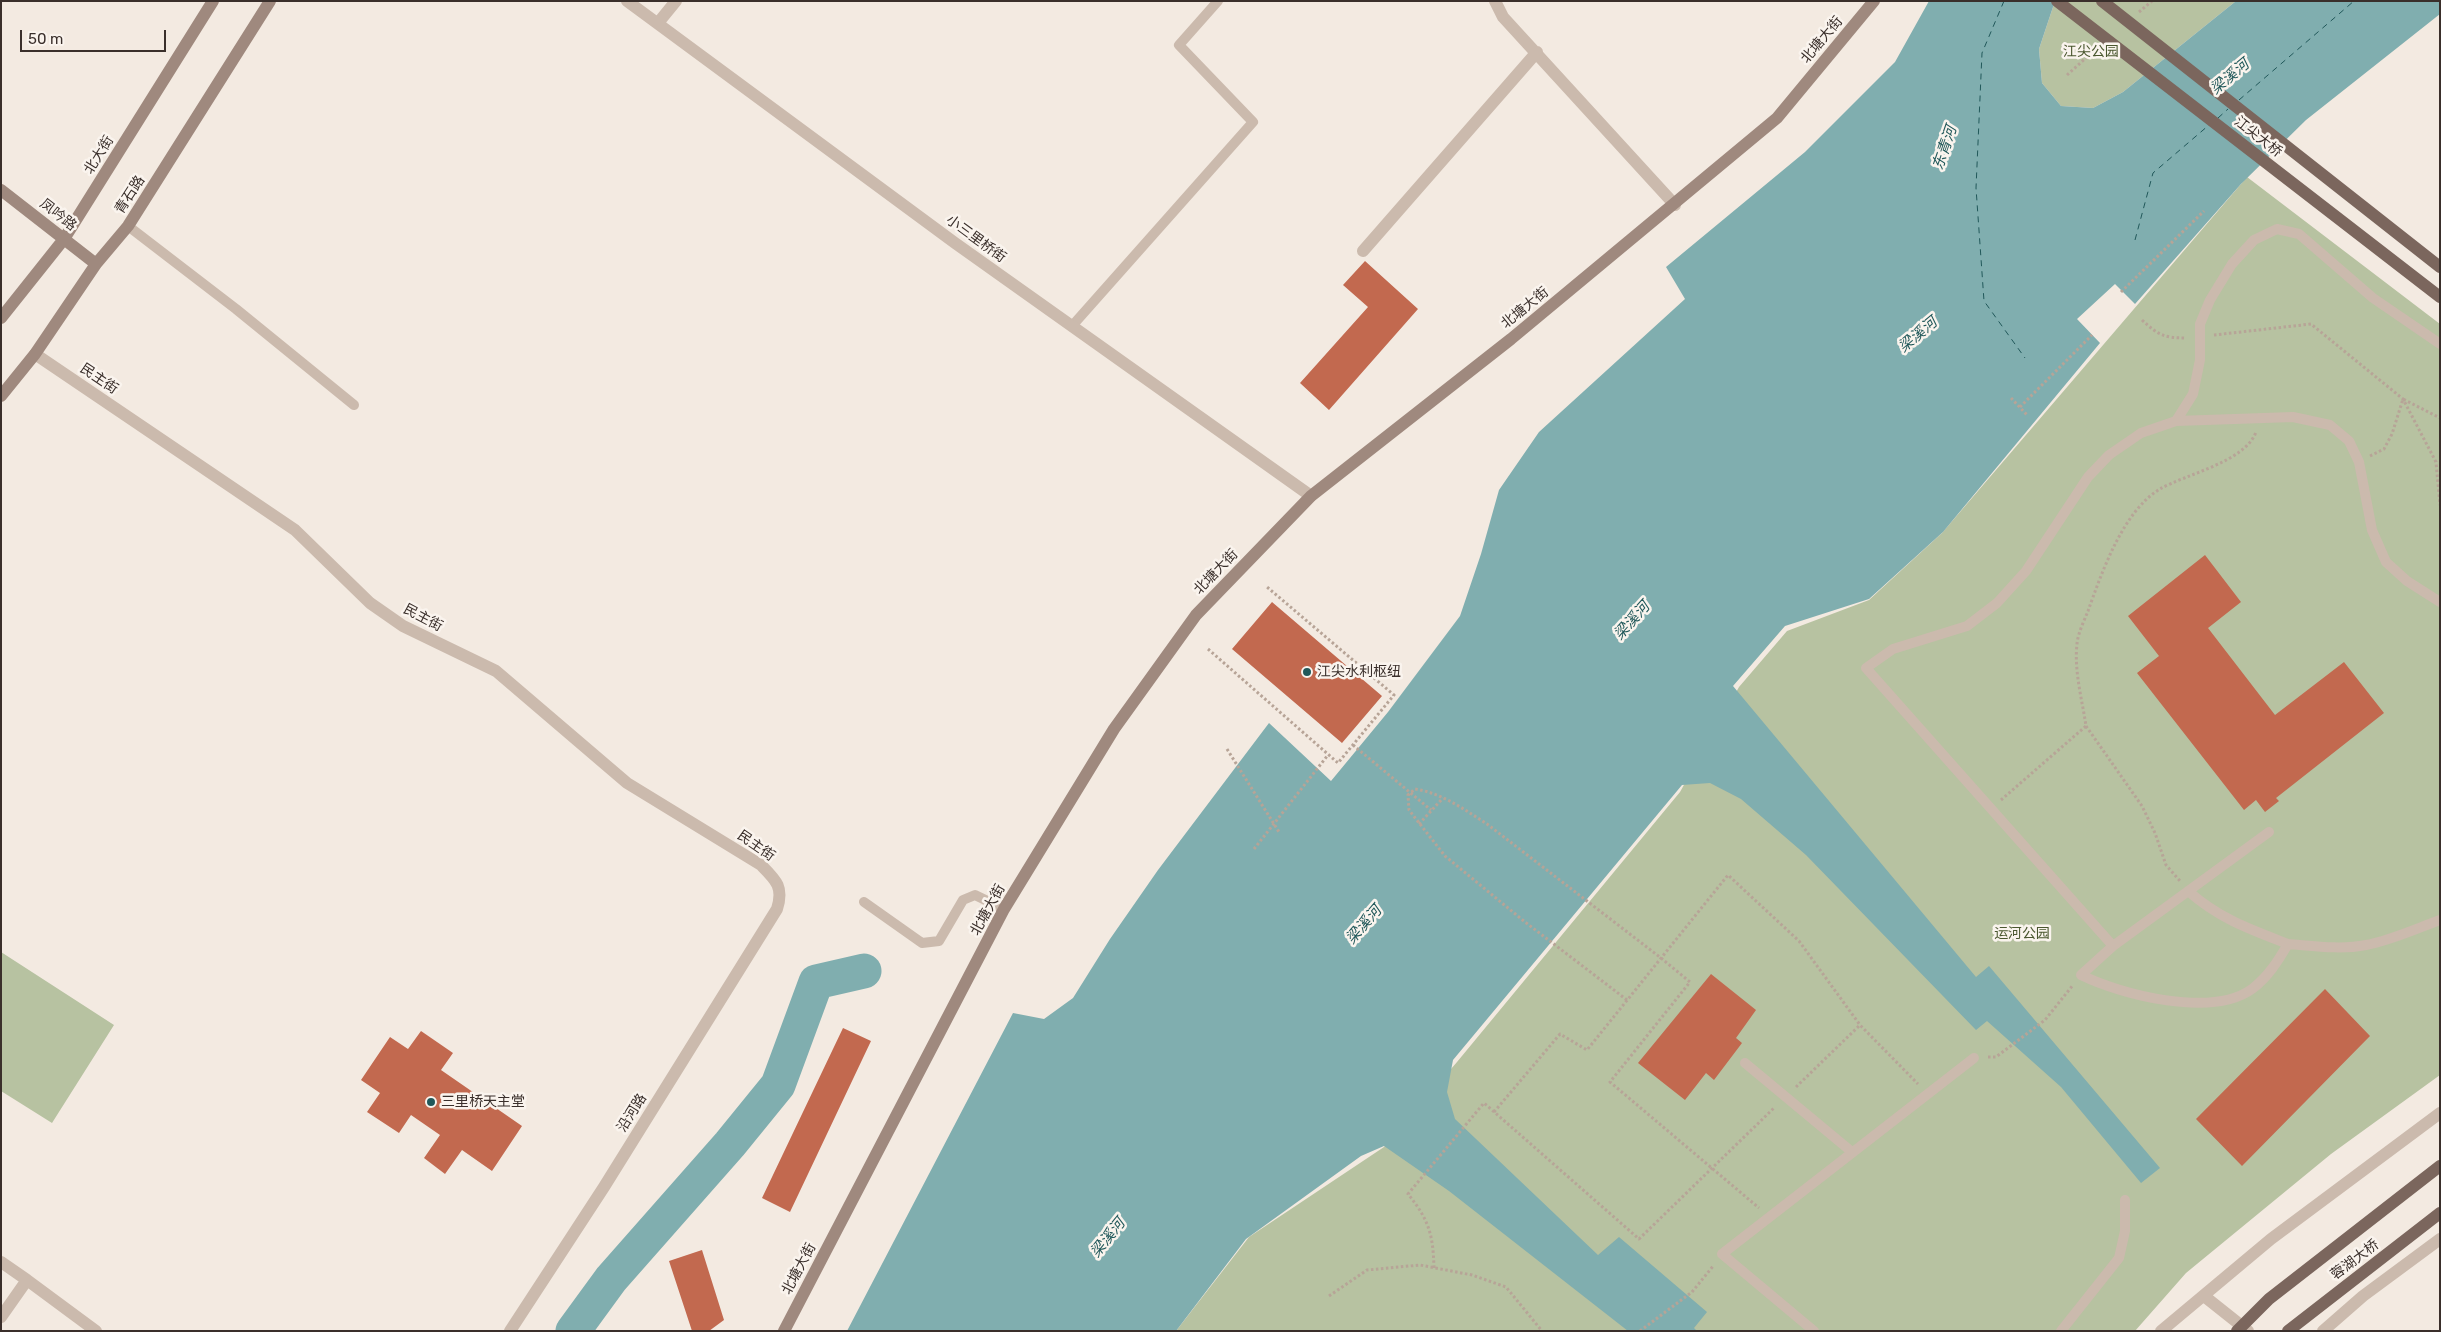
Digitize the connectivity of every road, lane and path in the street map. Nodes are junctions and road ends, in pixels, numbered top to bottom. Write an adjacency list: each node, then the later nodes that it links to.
1 (214, 1): 16 (main road, 北大街)
2 (270, 1): 15 (main road, 青石路)
3 (627, 1): 10 (street, 小三里桥街)
4 (676, 1): 10 (street)
5 (1218, 1): 24 (lane)
6 (1495, 1): 11 (street)
7 (1874, 1): 13 (main road, 北塘大街)
8 (2057, 1): 21 (main road, 江尖大桥, bridge)
9 (2102, 1): 19 (main road, 江尖大桥, bridge)
10 (658, 23): 24 (street, 小三里桥街)
11 (1537, 52): 13 (street); 17 (street)
12 (1, 190): 16 (main road, 凤吟路)
13 (1675, 205): 39 (main road, 北塘大街)
14 (2204, 212): 20 (path)
15 (128, 226): 18 (main road, 青石路); 32 (lane)
16 (64, 239): 18 (main road, 凤吟路); 22 (main road, 北大街)
17 (1363, 251)
18 (96, 264): 28 (main road, 青石路)
19 (2440, 267)
20 (2121, 292)
21 (2440, 297)
22 (1, 318)
23 (2142, 320): 26 (path)
24 (1072, 326): 39 (street, 小三里桥街)
25 (2092, 335): 33 (path)
26 (2200, 337): 27 (lane); 31 (path); 37 (lane)
27 (2440, 344)
28 (36, 354): 29 (main road, 青石路); 59 (street, 民主街)
29 (1, 396)
30 (2011, 398): 33 (path)
31 (2403, 399): 36 (path); 38 (path); 40 (path)
32 (354, 405)
33 (2020, 407): 34 (path)
34 (2028, 416)
35 (2261, 417): 37 (lane); 38 (lane); 44 (path)
36 (2440, 418)
37 (2176, 421): 49 (lane)
38 (2359, 462): 42 (lane)
39 (1311, 496): 58 (main road, 北塘大街)
40 (2440, 505)
41 (1266, 588): 45 (path)
42 (2440, 602)
43 (1208, 649): 47 (path)
44 (2086, 726): 49 (path); 56 (path)
45 (1353, 745): 47 (path); 50 (path)
46 (1227, 749): 51 (path)
47 (1328, 755): 51 (path)
48 (1442, 798): 50 (path); 52 (path, bridge); 63 (path, bridge)
49 (1991, 809): 62 (lane)
50 (1431, 810): 52 (path)
51 (1274, 824): 53 (path); 55 (path)
52 (1419, 824): 65 (path, bridge)
53 (1279, 832)
54 (2269, 832): 56 (lane)
55 (1254, 849)
56 (2188, 891): 61 (lane); 62 (lane)
57 (864, 902): 58 (lane)
58 (1004, 909): 90 (main road, 北塘大街)
59 (777, 910): 89 (street, 沿河路)
60 (2440, 920): 61 (lane)
61 (2288, 944): 64 (lane)
62 (2113, 946): 64 (lane)
63 (1661, 958): 65 (path); 66 (path); 76 (path)
64 (2081, 975): 67 (path)
65 (1627, 1000): 72 (path)
66 (1860, 1025): 70 (path); 71 (path)
67 (1996, 1057)
68 (1974, 1058): 70 (lane)
69 (1745, 1063): 71 (lane)
70 (1928, 1094): 74 (lane)
71 (1786, 1097): 74 (lane); 76 (path)
72 (1494, 1112): 76 (path); 83 (path)
73 (2440, 1113): 86 (street)
74 (1852, 1152): 79 (lane)
75 (2440, 1166): 96 (main road, bridge)
76 (1712, 1169): 79 (path)
77 (2125, 1200): 94 (lane)
78 (2440, 1213): 98 (main road, 蓉湖大桥)
79 (1770, 1217): 81 (lane)
80 (2440, 1239): 99 (street)
81 (1722, 1254): 92 (path); 93 (lane)
82 (1, 1262): 84 (street)
83 (1434, 1268): 85 (path); 91 (path)
84 (27, 1280): 87 (street); 88 (street)
85 (1329, 1296)
86 (2204, 1296): 95 (street); 97 (street)
87 (1, 1317)
88 (96, 1331)
89 (510, 1331)
90 (784, 1331)
91 (1542, 1331)
92 (1640, 1331)
93 (1814, 1331)
94 (2060, 1331)
95 (2161, 1331)
96 (2237, 1331)
97 (2248, 1331)
98 (2288, 1331)
99 (2323, 1331)

